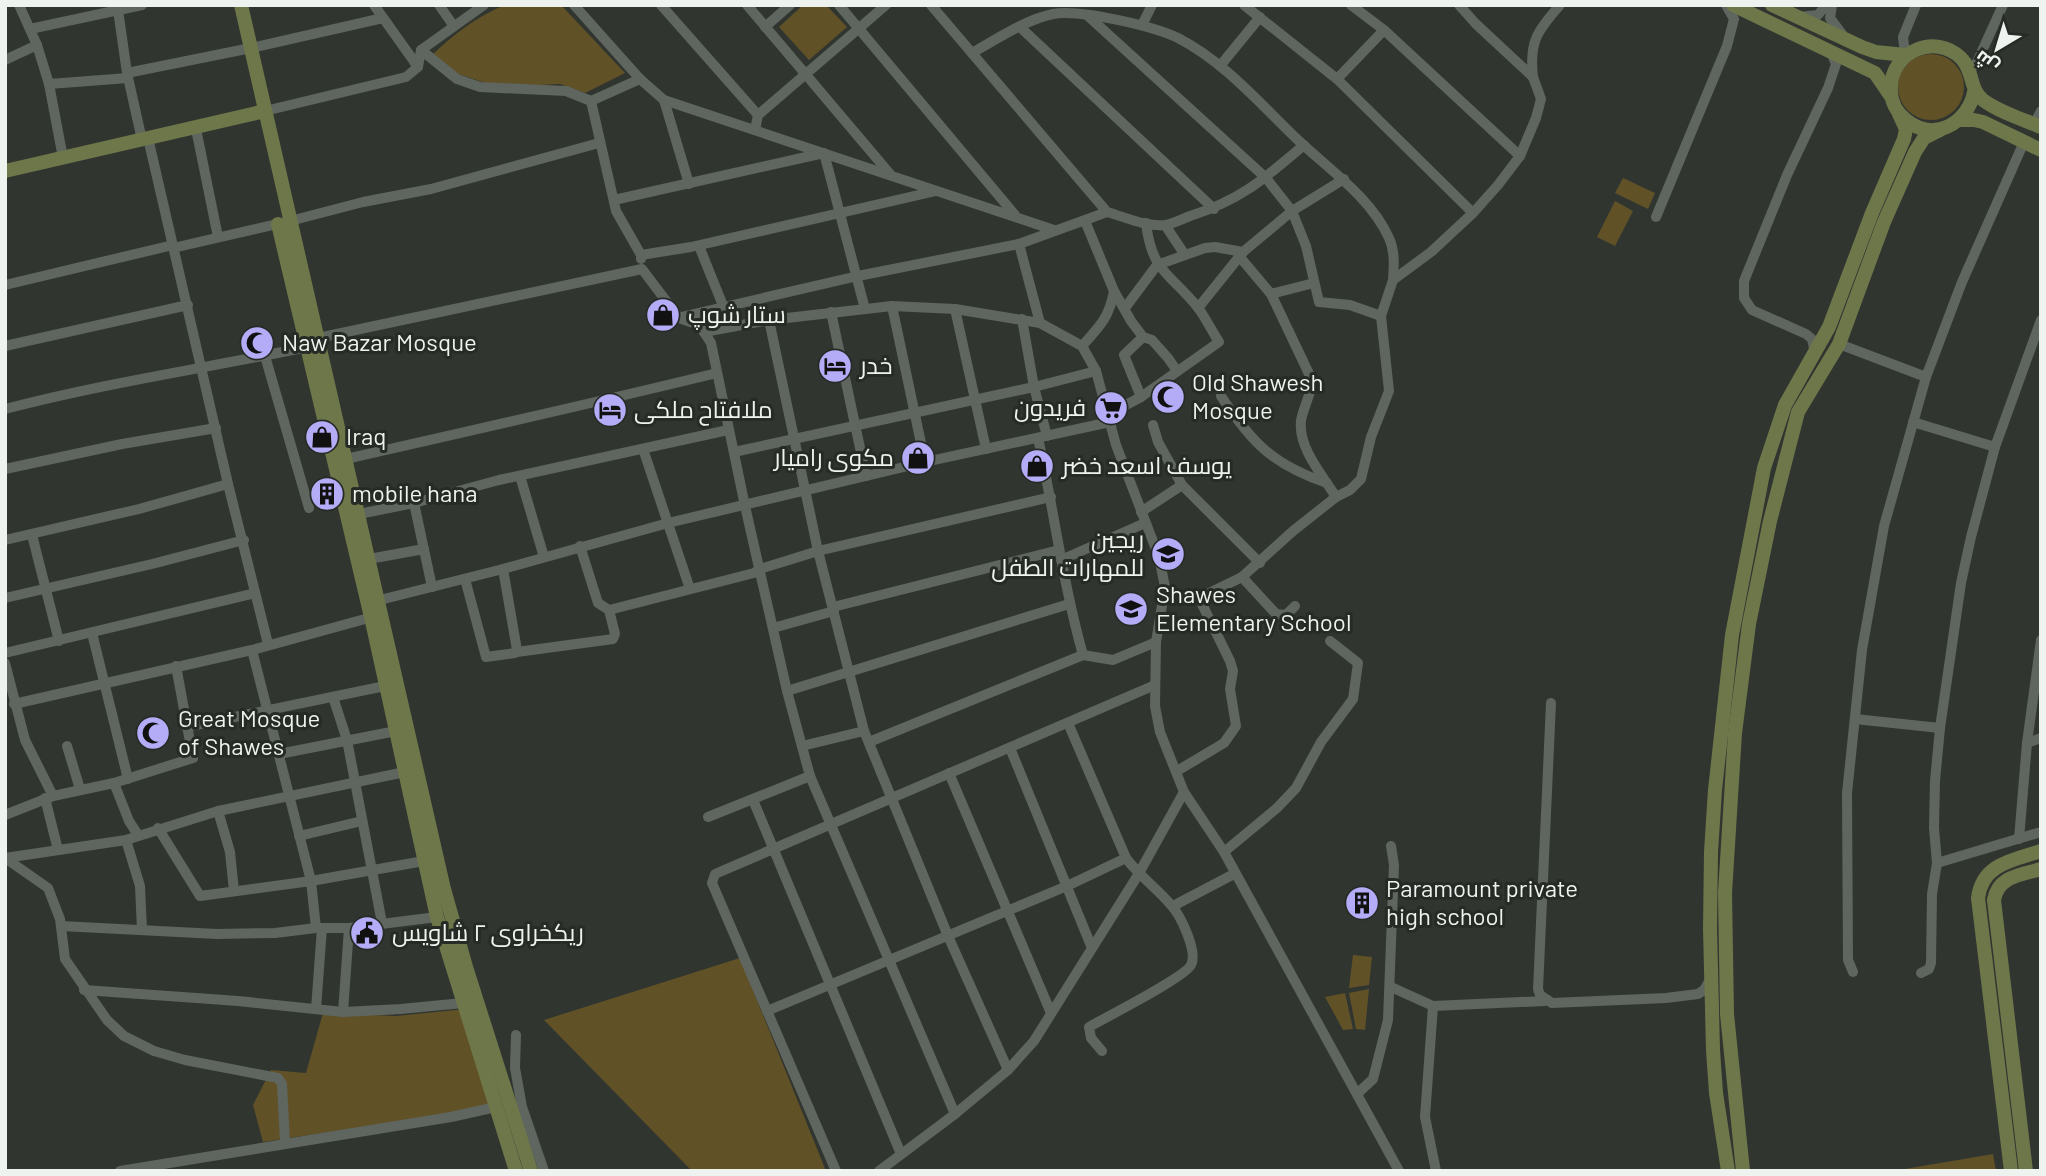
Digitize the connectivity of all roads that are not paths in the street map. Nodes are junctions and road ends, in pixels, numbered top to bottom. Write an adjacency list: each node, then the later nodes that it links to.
1 (19, 5): 37 (street)
2 (142, 5): 26 (street)
3 (241, 5): 43 (street)
4 (374, 5): 31 (street)
5 (439, 5): 33 (street)
6 (484, 5): 33 (street)
7 (574, 5): 56 (street)
8 (661, 5): 65 (street)
9 (747, 5): 35 (street)
10 (790, 5): 35 (street)
11 (839, 5): 38 (street)
12 (886, 5): 38 (street)
13 (931, 5): 46 (street)
14 (1152, 5): 34 (street)
15 (1244, 5): 30 (street)
16 (1351, 5): 39 (street)
17 (1459, 5): 55 (street)
18 (1560, 5): 55 (street)
19 (1726, 5): 42 (street)
20 (1733, 5): 32 (street)
21 (1826, 5): 29 (street)
22 (1832, 5): 40 (street)
23 (1916, 5): 47 (street)
24 (2003, 5): 52 (street)
25 (1778, 7): 29 (street)
26 (118, 10): 37 (street); 54 (street)
27 (1054, 10): 28 (street); 36 (street)
28 (1088, 16): 34 (street); 81 (street)
29 (1796, 16): 40 (street)
30 (1260, 17): 50 (street); 57 (street)
31 (383, 18): 43 (street); 51 (street)
32 (1760, 18): 42 (street); 45 (street)
33 (453, 25): 44 (street)
34 (1142, 25): 50 (street)
35 (765, 27): 53 (street)
36 (1020, 27): 46 (street); 86 (street)
37 (30, 29): 41 (street)
38 (859, 29): 53 (street); 91 (street)
39 (1384, 30): 57 (street); 77 (street)
40 (1849, 41): 47 (street)
41 (37, 45): 48 (street); 58 (street)
42 (1727, 47): 92 (street)
43 (251, 48): 54 (street); 64 (street)
44 (421, 50): 51 (street); 62 (street)
45 (1829, 50): 49 (street); 59 (street)
46 (972, 53): 88 (street)
47 (1905, 55): 52 (street); 63 (street)
48 (5, 60)
49 (1854, 63): 59 (street); 63 (street)
50 (1220, 66): 74 (street)
51 (418, 67): 64 (street)
52 (1970, 70): 60 (street)
53 (806, 74): 65 (street); 80 (street)
54 (128, 76): 58 (street); 71 (street)
55 (1533, 77): 77 (street)
56 (640, 79): 61 (street); 62 (street)
57 (1337, 79): 90 (street)
58 (49, 84): 78 (street)
59 (1828, 88): 128 (street)
60 (1974, 92): 66 (street); 67 (street)
61 (664, 100): 69 (street); 83 (street)
62 (592, 101): 73 (street)
63 (1896, 109): 70 (street); 126 (street)
64 (265, 111): 68 (street); 94 (street)
65 (758, 115): 69 (street)
66 (1959, 120): 70 (street); 72 (street)
67 (2038, 121)
68 (196, 129): 71 (street); 98 (street)
69 (755, 130): 76 (street)
70 (1940, 130): 132 (street)
71 (145, 139): 78 (street); 100 (street)
72 (2024, 142): 75 (street); 141 (street)
73 (599, 143): 85 (street); 94 (street)
74 (1304, 145): 81 (street); 82 (street)
75 (2041, 150)
76 (824, 153): 80 (street); 83 (street); 89 (street)
77 (1520, 156): 90 (street)
78 (63, 158): 79 (street)
79 (5, 171)
80 (890, 174): 84 (street)
81 (1266, 178): 86 (street); 87 (street)
82 (1344, 179): 87 (street); 108 (street)
83 (689, 184): 85 (street)
84 (939, 190): 89 (street); 91 (street)
85 (614, 200): 103 (street)
86 (1214, 209): 96 (street)
87 (1292, 211): 102 (street); 109 (street)
88 (1107, 212): 93 (street); 95 (street)
89 (840, 213): 101 (street); 107 (street)
90 (1473, 213): 108 (street)
91 (1016, 216): 97 (street)
92 (1656, 217)
93 (1085, 221): 97 (street); 111 (street)
94 (284, 223): 98 (street); 131 (street)
95 (1146, 223): 96 (street); 105 (street)
96 (1165, 225): 104 (street)
97 (1054, 230): 99 (street)
98 (218, 237): 100 (street)
99 (1019, 244): 107 (street); 127 (street)
100 (173, 246): 110 (street); 113 (street)
101 (699, 246): 103 (street); 116 (street)
102 (1241, 254): 104 (street); 112 (street); 117 (street)
103 (641, 255): 106 (street)
104 (1185, 255): 105 (street)
105 (1157, 265): 115 (street); 117 (street)
106 (642, 269): 122 (street); 131 (street)
107 (858, 276): 116 (street); 118 (street)
108 (1392, 279): 121 (street)
109 (1314, 283): 112 (street); 121 (street)
110 (5, 285)
111 (1114, 291): 115 (street); 134 (street)
112 (1271, 294): 167 (street)
113 (188, 305): 133 (street); 137 (street)
114 (892, 306): 118 (street); 119 (street); 147 (street)
115 (1125, 307): 130 (street)
116 (724, 308): 122 (street)
117 (1198, 308): 139 (street)
118 (865, 309): 120 (street)
119 (956, 309): 123 (street); 145 (street)
120 (831, 312): 124 (street); 151 (street)
121 (1381, 316): 173 (street)
122 (679, 318): 129 (street)
123 (1022, 319): 127 (street); 142 (street)
124 (769, 320): 129 (street); 157 (street)
125 (2041, 320): 158 (street)
126 (1831, 322): 128 (street); 135 (street)
127 (1040, 323): 134 (street)
128 (1783, 323): 135 (street)
129 (704, 332): 140 (street)
130 (1143, 337): 139 (street); 144 (street)
131 (313, 343): 136 (street); 162 (street); 204 (street)
132 (1839, 344): 141 (street); 155 (street)
133 (5, 346)
134 (1082, 346): 138 (street)
135 (1815, 355): 154 (street)
136 (265, 356): 137 (street); 177 (street)
137 (202, 366): 146 (street); 152 (street)
138 (1096, 370): 142 (street); 148 (street)
139 (1177, 371): 144 (street)
140 (717, 373): 153 (street); 162 (street)
141 (1926, 377): 149 (street)
142 (1034, 387): 145 (street); 156 (street)
143 (1221, 396): 167 (street)
144 (1141, 397): 148 (street)
145 (975, 398): 147 (street); 160 (street)
146 (5, 409)
147 (915, 412): 151 (street); 163 (street)
148 (1109, 418): 156 (street); 179 (street)
149 (1913, 422): 158 (street); 229 (street)
150 (1153, 425): 169 (street)
151 (854, 426): 157 (street); 165 (street)
152 (216, 428): 164 (street); 168 (street)
153 (728, 430): 159 (street); 161 (street)
154 (1776, 431): 155 (street); 171 (street)
155 (1793, 434): 174 (street)
156 (1042, 437): 160 (street); 172 (street)
157 (795, 440): 161 (street); 170 (street)
158 (1995, 447): 232 (street)
159 (643, 449): 166 (street); 180 (street)
160 (986, 449): 163 (street)
161 (734, 452): 176 (street)
162 (346, 459): 178 (street)
163 (925, 461): 165 (street)
164 (5, 469)
165 (866, 475): 170 (street)
166 (520, 476): 175 (street); 188 (street)
167 (1327, 483): 173 (street)
168 (229, 484): 181 (street); 183 (street)
169 (1182, 485): 179 (street); 190 (street)
170 (805, 491): 176 (street); 186 (street)
171 (1759, 495): 174 (street); 297 (street)
172 (1051, 497): 186 (street); 187 (street)
173 (1336, 497): 190 (street)
174 (1775, 501): 312 (street)
175 (414, 502): 178 (street); 185 (street)
176 (745, 506): 180 (street); 192 (street)
177 (309, 508)
178 (359, 514): 189 (street)
179 (1143, 518): 187 (street); 200 (street)
180 (668, 523): 184 (street); 197 (street)
181 (32, 534): 182 (street); 196 (street)
182 (5, 540)
183 (243, 540): 196 (street); 198 (street)
184 (580, 546): 188 (street); 206 (street)
185 (424, 549): 189 (street); 195 (street)
186 (818, 551): 192 (street); 205 (street)
187 (1060, 555): 202 (street); 205 (street)
188 (544, 557): 191 (street)
189 (369, 559): 204 (street)
190 (1260, 563): 193 (street)
191 (503, 569): 194 (street); 215 (street)
192 (760, 569): 197 (street); 207 (street)
193 (1242, 577): 201 (street); 203 (street)
194 (465, 579): 195 (street); 215 (street)
195 (432, 587): 204 (street)
196 (46, 589): 199 (street); 209 (street)
197 (690, 589): 206 (street)
198 (255, 593): 208 (street); 213 (street)
199 (5, 598)
200 (1165, 598): 201 (street); 211 (street)
201 (1199, 598): 243 (street)
202 (1069, 604): 217 (street); 220 (street)
203 (1295, 606)
204 (375, 609): 213 (street); 222 (street); 294 (street)
205 (833, 609): 207 (street); 220 (street)
206 (609, 610): 215 (street)
207 (773, 628): 224 (street)
208 (92, 633): 209 (street); 221 (street)
209 (59, 641): 216 (street)
210 (1330, 641): 271 (street)
211 (1156, 642): 217 (street); 223 (street)
212 (2040, 643): 238 (street)
213 (268, 645): 214 (street)
214 (252, 649): 219 (street); 228 (street)
215 (517, 652)
216 (5, 653)
217 (1083, 655): 237 (street)
218 (5, 663): 227 (street)
219 (176, 666): 221 (street); 231 (street)
220 (848, 673): 224 (street); 234 (street)
221 (106, 683): 227 (street); 247 (street)
222 (385, 685): 225 (street); 233 (street)
223 (1155, 685): 230 (street); 243 (street)
224 (787, 691): 239 (street)
225 (333, 697): 228 (street); 236 (street)
226 (1551, 703): 302 (street)
227 (14, 704): 253 (street)
228 (267, 710): 231 (street); 242 (street)
229 (1855, 719): 232 (street); 295 (street)
230 (1068, 723): 241 (street); 273 (street)
231 (186, 727): 247 (street)
232 (1940, 728): 275 (street)
233 (396, 731): 236 (street); 244 (street)
234 (864, 731): 237 (street); 239 (street)
235 (2041, 738): 238 (street)
236 (347, 740): 242 (street); 249 (street)
237 (869, 742): 254 (street)
238 (2027, 743): 265 (street)
239 (802, 746): 246 (street)
240 (67, 747): 250 (street)
241 (1010, 748): 245 (street); 281 (street)
242 (279, 754): 252 (street)
243 (1177, 771): 251 (street)
244 (405, 772): 249 (street); 274 (street)
245 (949, 773): 254 (street); 284 (street)
246 (810, 776): 255 (street); 260 (street)
247 (128, 779): 248 (street)
248 (114, 783): 250 (street); 263 (street)
249 (356, 783): 252 (street); 259 (street)
250 (80, 789): 253 (street)
251 (1184, 792): 271 (street); 278 (street)
252 (289, 796): 256 (street); 264 (street)
253 (49, 797): 257 (street); 269 (street)
254 (892, 798): 260 (street); 291 (street)
255 (753, 800): 258 (street); 268 (street)
256 (218, 811): 261 (street); 282 (street)
257 (5, 815)
258 (708, 817)
259 (362, 821): 264 (street); 277 (street)
260 (832, 823): 268 (street); 293 (street)
261 (158, 828): 263 (street); 282 (street)
262 (2041, 832): 265 (street)
263 (138, 835): 266 (street)
264 (299, 836): 280 (street)
265 (2019, 839): 275 (street)
266 (126, 840): 269 (street); 290 (street)
267 (1391, 846): 299 (street)
268 (773, 849): 298 (street); 306 (street)
269 (58, 850): 272 (street)
270 (2041, 851): 332 (street)
271 (1224, 852): 279 (street)
272 (5, 858): 287 (street)
273 (1126, 858): 278 (street); 281 (street)
274 (424, 861): 277 (street); 285 (street)
275 (1937, 863): 296 (street)
276 (2041, 869): 333 (street)
277 (373, 870): 280 (street); 286 (street)
278 (1138, 874): 283 (street); 292 (street)
279 (1234, 874): 283 (street); 316 (street)
280 (311, 881): 282 (street); 288 (street)
281 (1067, 886): 284 (street); 292 (street)
282 (234, 891)
283 (1173, 906): 313 (street)
284 (1007, 910): 291 (street); 309 (street)
285 (437, 917): 286 (street); 294 (street)
286 (382, 923): 289 (street)
287 (61, 926): 290 (street); 300 (street)
288 (319, 928): 289 (street); 290 (street); 305 (street)
289 (348, 928): 307 (street)
290 (142, 930)
291 (948, 936): 293 (street); 314 (street)
292 (1092, 948): 309 (street)
293 (888, 959): 298 (street); 319 (street)
294 (460, 969): 303 (street); 324 (street)
295 (1853, 972)
296 (1921, 973)
297 (1711, 978): 301 (street); 308 (street)
298 (830, 984): 306 (street); 321 (street)
299 (1391, 987): 304 (street); 316 (street)
300 (84, 990): 305 (street); 320 (street)
301 (1666, 998): 302 (street); 308 (street)
302 (1545, 1001): 304 (street)
303 (463, 1003): 307 (street); 317 (street)
304 (1433, 1006): 329 (street)
305 (316, 1009): 307 (street)
306 (767, 1011): 326 (street)
307 (344, 1012)
308 (1713, 1012): 311 (street)
309 (1051, 1013): 314 (street)
310 (516, 1035): 325 (street)
311 (1713, 1037): 312 (street); 318 (street)
312 (1730, 1038): 315 (street)
313 (1102, 1051)
314 (1007, 1070): 319 (street)
315 (1735, 1091): 318 (street); 331 (street)
316 (1358, 1093): 328 (street)
317 (496, 1107): 320 (street); 323 (street)
318 (1720, 1111): 330 (street)
319 (955, 1114): 321 (street)
320 (285, 1143): 322 (street)
321 (901, 1154): 327 (street)
322 (120, 1171)
323 (516, 1171)
324 (531, 1171)
325 (544, 1171)
326 (836, 1171)
327 (879, 1171)
328 (1399, 1171)
329 (1436, 1171)
330 (1728, 1171)
331 (1743, 1171)
332 (2011, 1171)
333 (2026, 1171)

